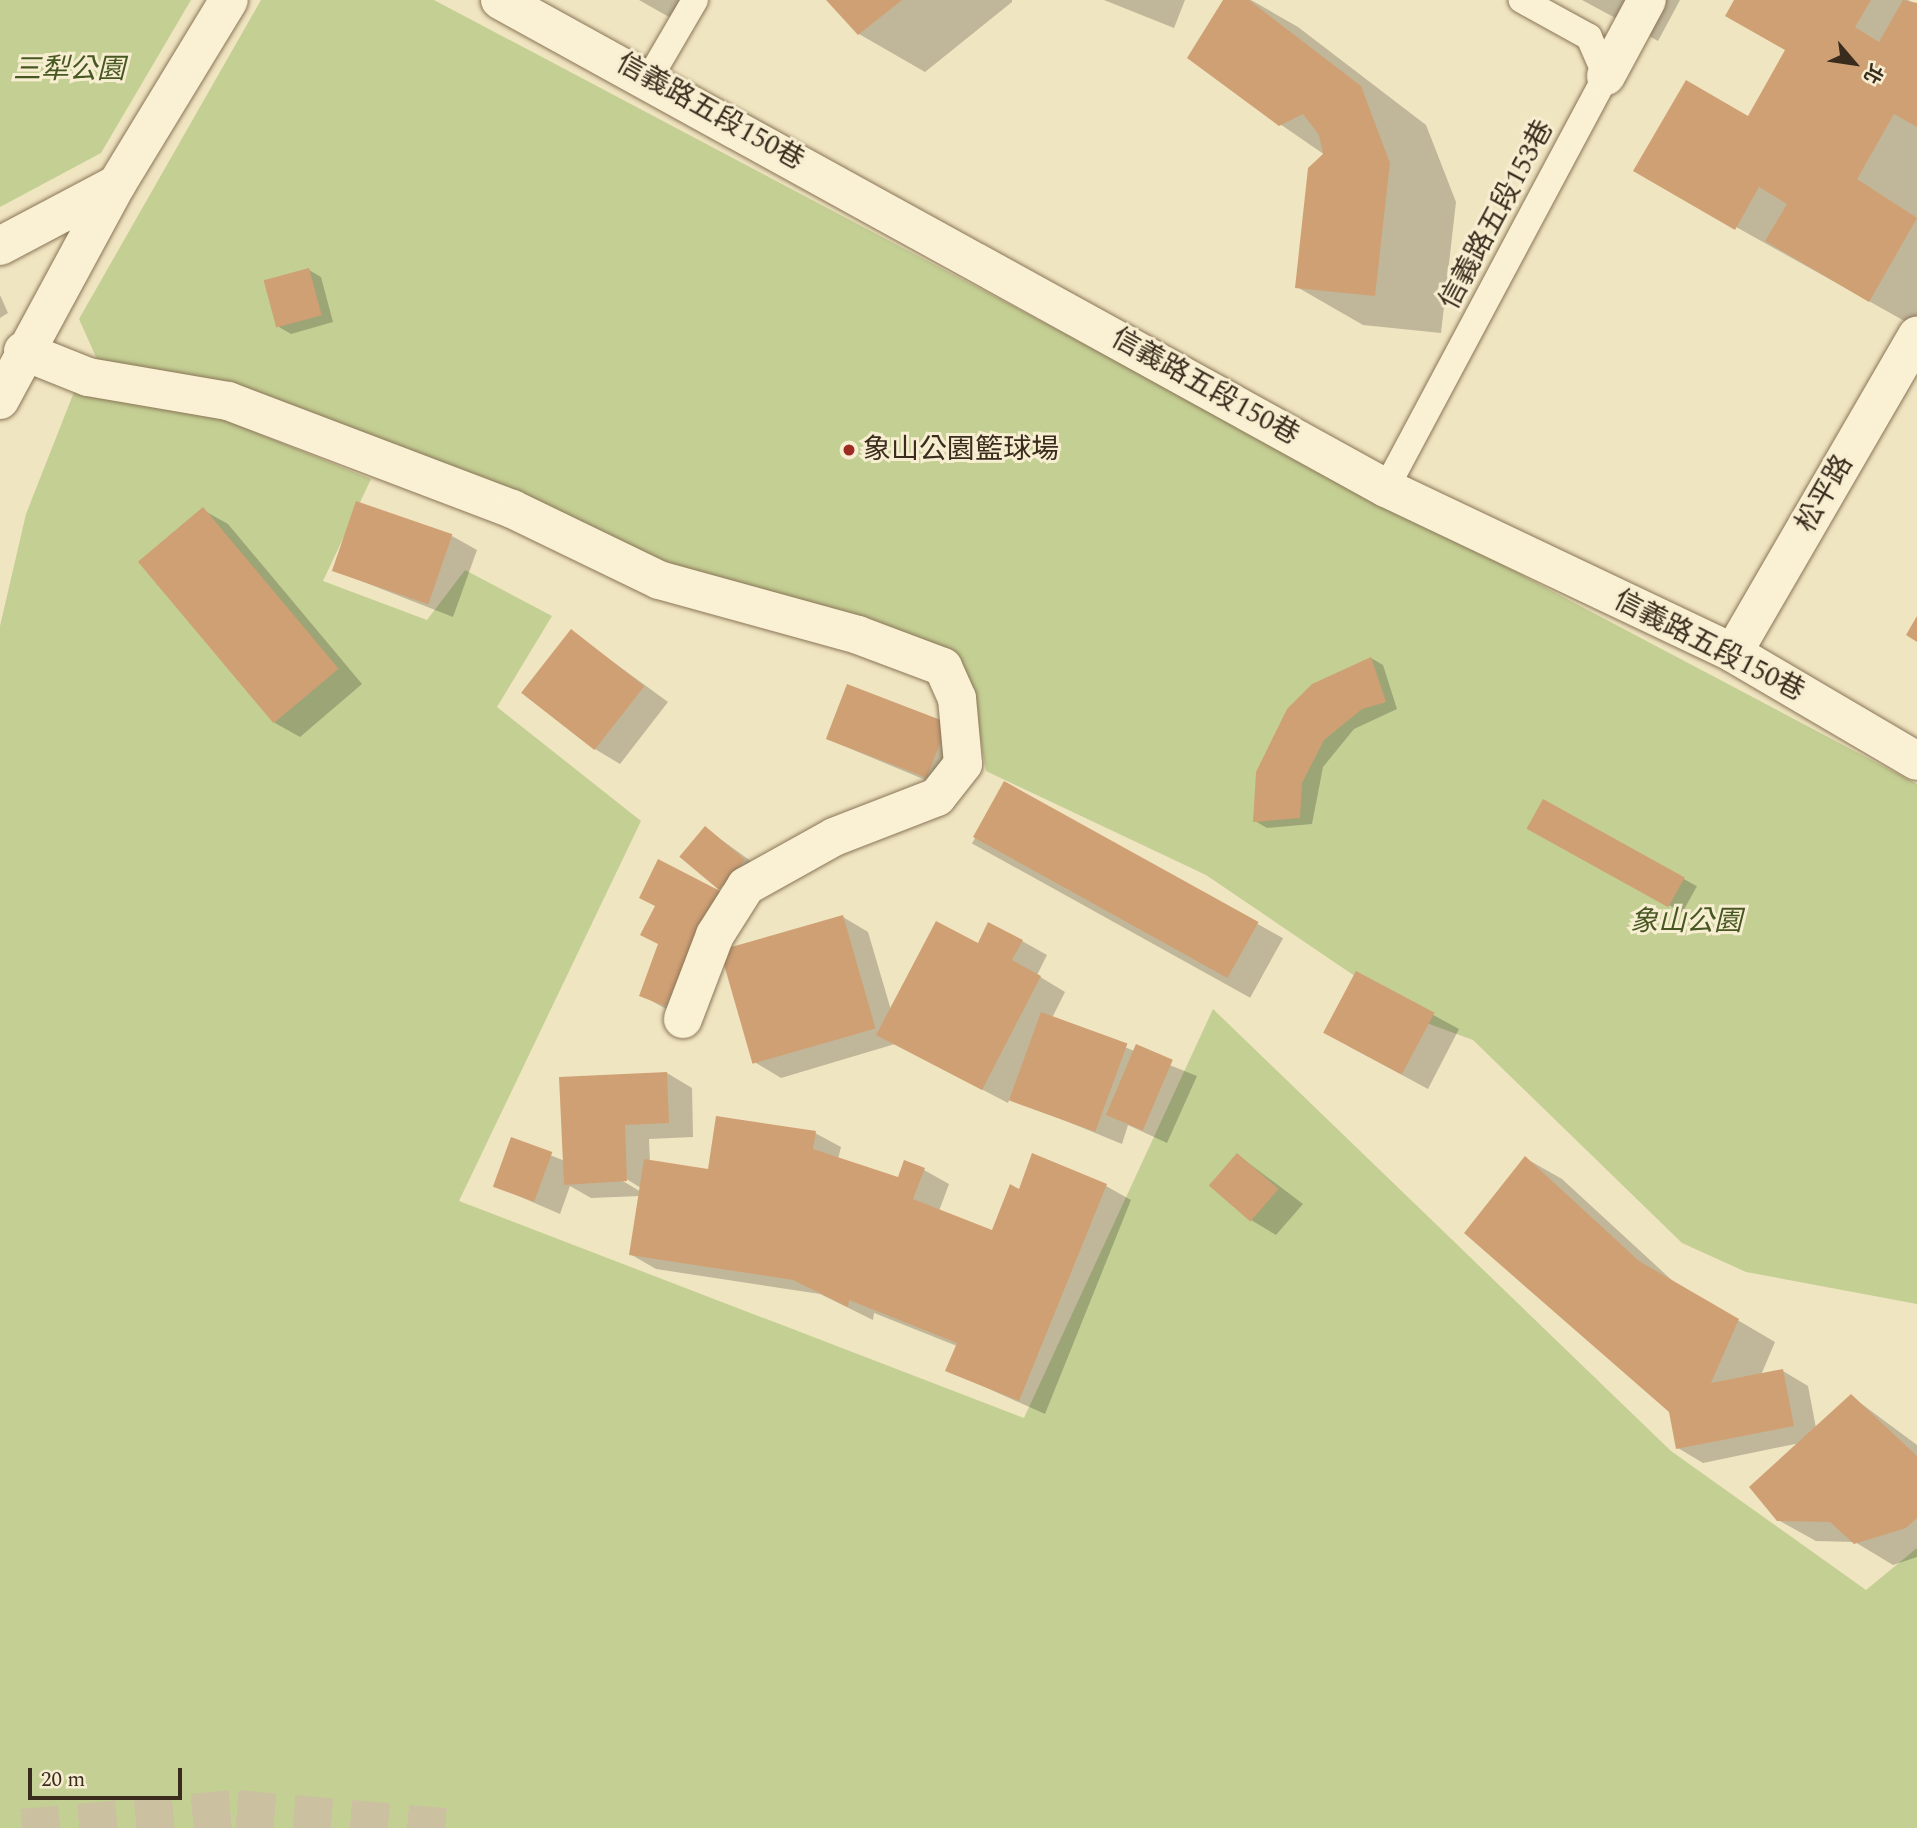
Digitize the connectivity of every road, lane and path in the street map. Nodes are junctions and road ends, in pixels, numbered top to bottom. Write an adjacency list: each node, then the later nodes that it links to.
1 (229, 0): 8 (street)
2 (500, 0): 7 (street, 信義路五段150巷)
3 (695, 0): 7 (lane)
4 (1521, 0): 6 (lane)
5 (1647, 0): 6 (street)
6 (1606, 76): 13 (lane, 信義路五段153巷)
7 (650, 77): 13 (street, 信義路五段150巷)
8 (117, 184): 9 (street); 11 (street)
9 (0, 246)
10 (1917, 335): 14 (street, 松平路)
11 (23, 351): 12 (street); 16 (street)
12 (0, 400)
13 (1386, 488): 14 (street, 信義路五段150巷)
14 (1733, 653): 15 (street, 信義路五段150巷)
15 (1917, 761)
16 (682, 1019)

